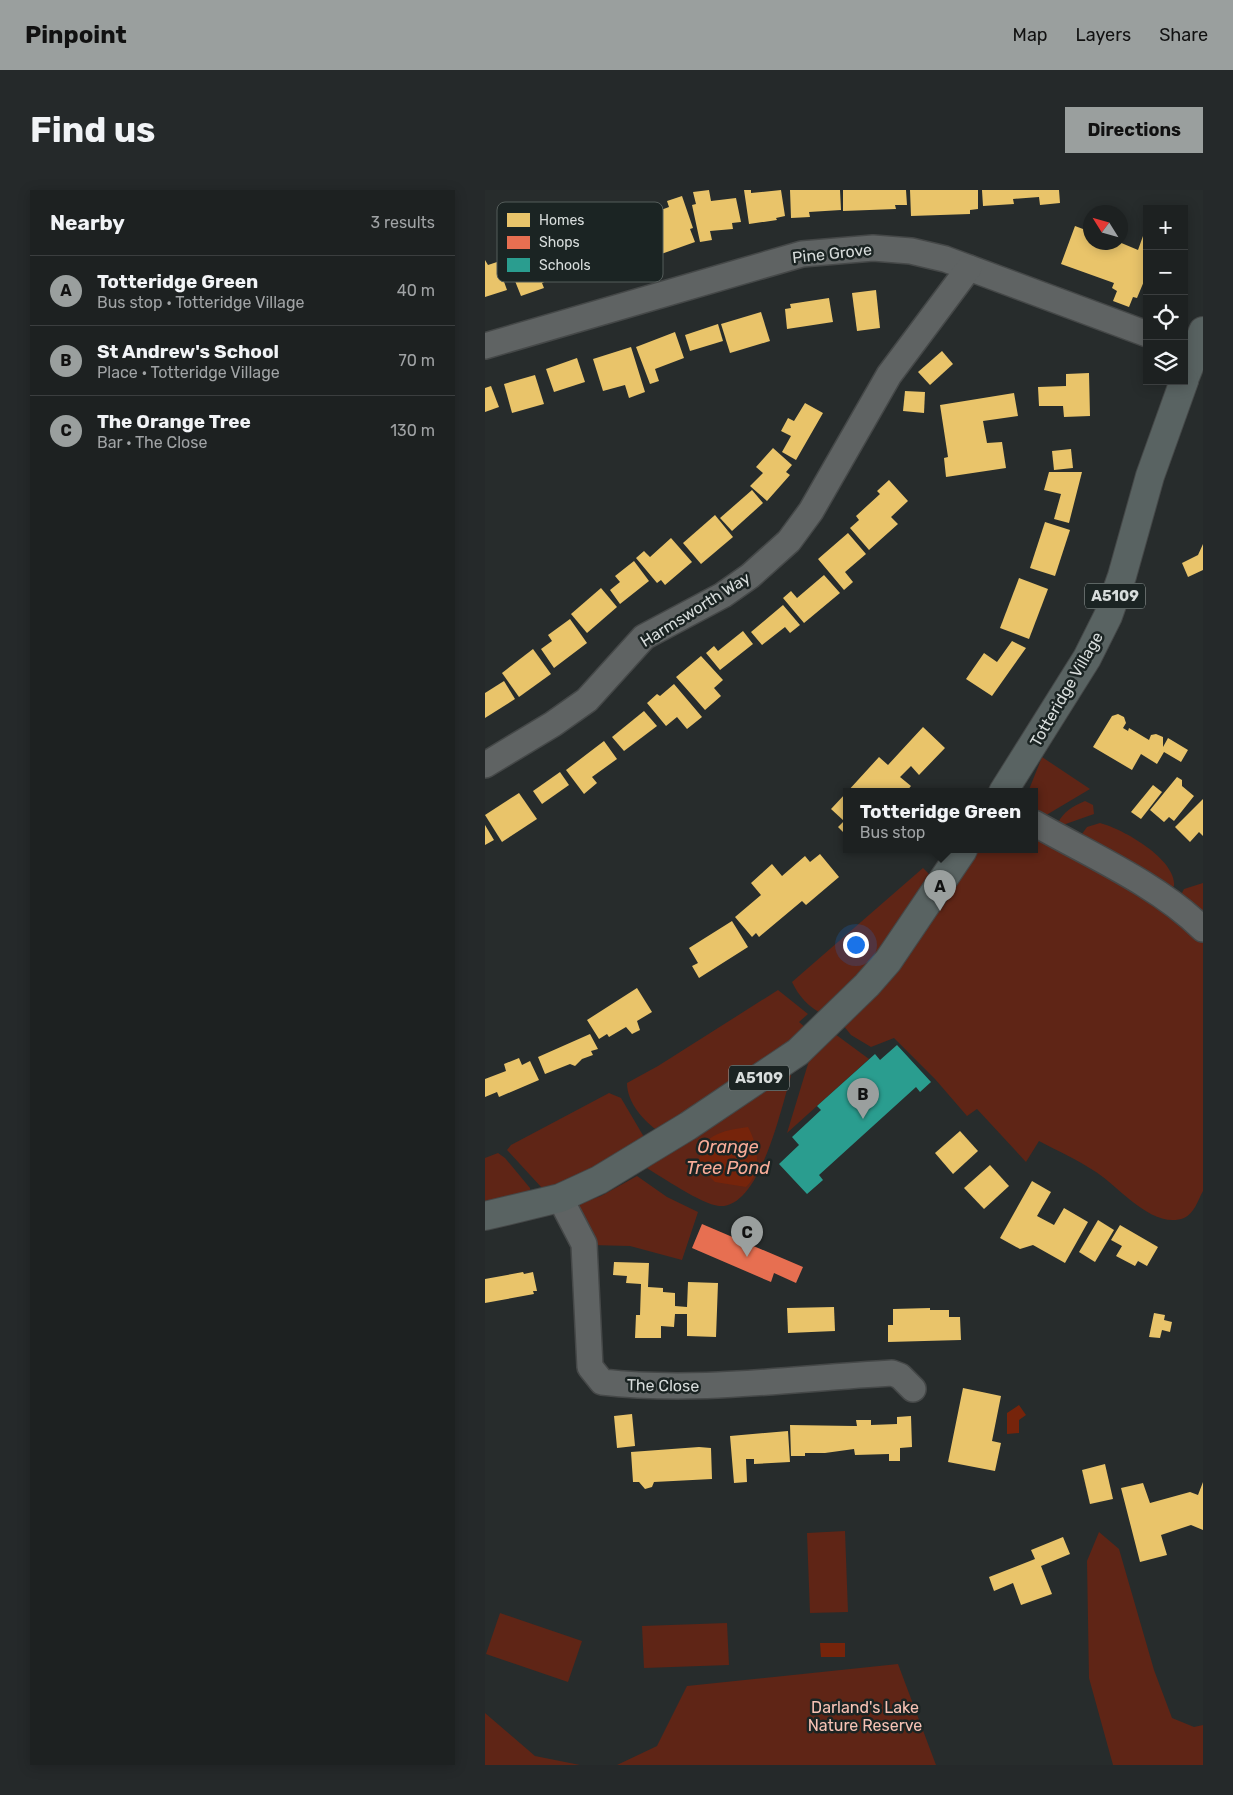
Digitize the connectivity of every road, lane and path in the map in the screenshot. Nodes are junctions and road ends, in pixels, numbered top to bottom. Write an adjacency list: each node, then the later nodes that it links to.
1 (969, 268): 2 (street, Pine Grove); 4 (street, Pine Grove); 7 (street, Harmsworth Way)
2 (1143, 333)
3 (1194, 344): 5 (main road, Totteridge Village / A5109)
4 (485, 346)
5 (1188, 366)
6 (1183, 385): 8 (main road, Totteridge Village / A5109)
7 (485, 766)
8 (1006, 788)
9 (1038, 825): 11 (street)
10 (961, 853): 12 (main road, A5109)
11 (1203, 929)
12 (560, 1198): 13 (main road, A5109); 14 (street, The Close)
13 (485, 1216)
14 (913, 1389)

